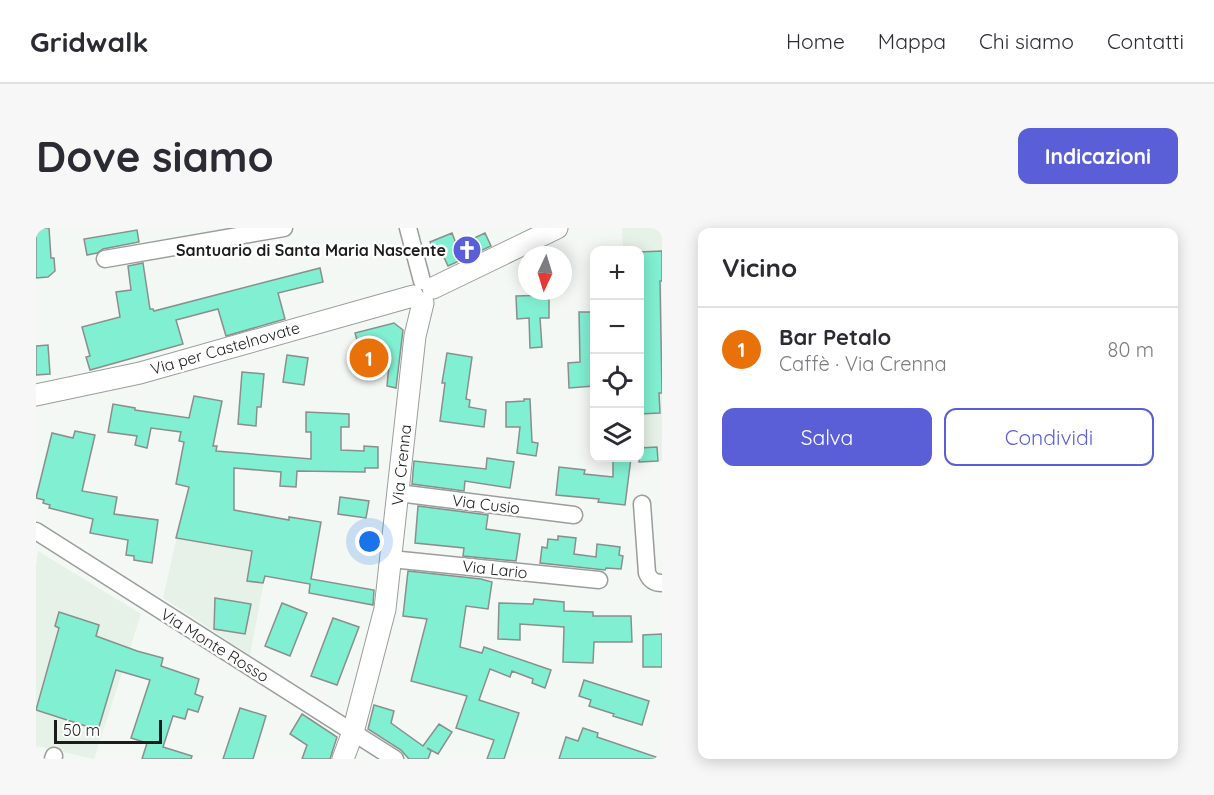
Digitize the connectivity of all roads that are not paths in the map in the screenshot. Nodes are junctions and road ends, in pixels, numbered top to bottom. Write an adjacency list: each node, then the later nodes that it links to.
1 (284, 228): 4 (street)
2 (408, 228): 5 (street)
3 (557, 228): 5 (street, Via per Castelnovate)
4 (105, 259)
5 (423, 292): 6 (street, Via per Castelnovate); 7 (street, Via Crenna)
6 (36, 395)
7 (398, 493): 9 (street, Via Cusio); 11 (street, Via Crenna)
8 (642, 504): 13 (street)
9 (574, 515)
10 (36, 531): 14 (street, Via Monte Rosso)
11 (391, 559): 12 (street, Via Lario); 14 (street, Via Crenna)
12 (599, 580)
13 (662, 583)
14 (353, 732): 15 (street, Via Crenna); 16 (street, Via Monte Rosso)
15 (343, 759)
16 (394, 759)

